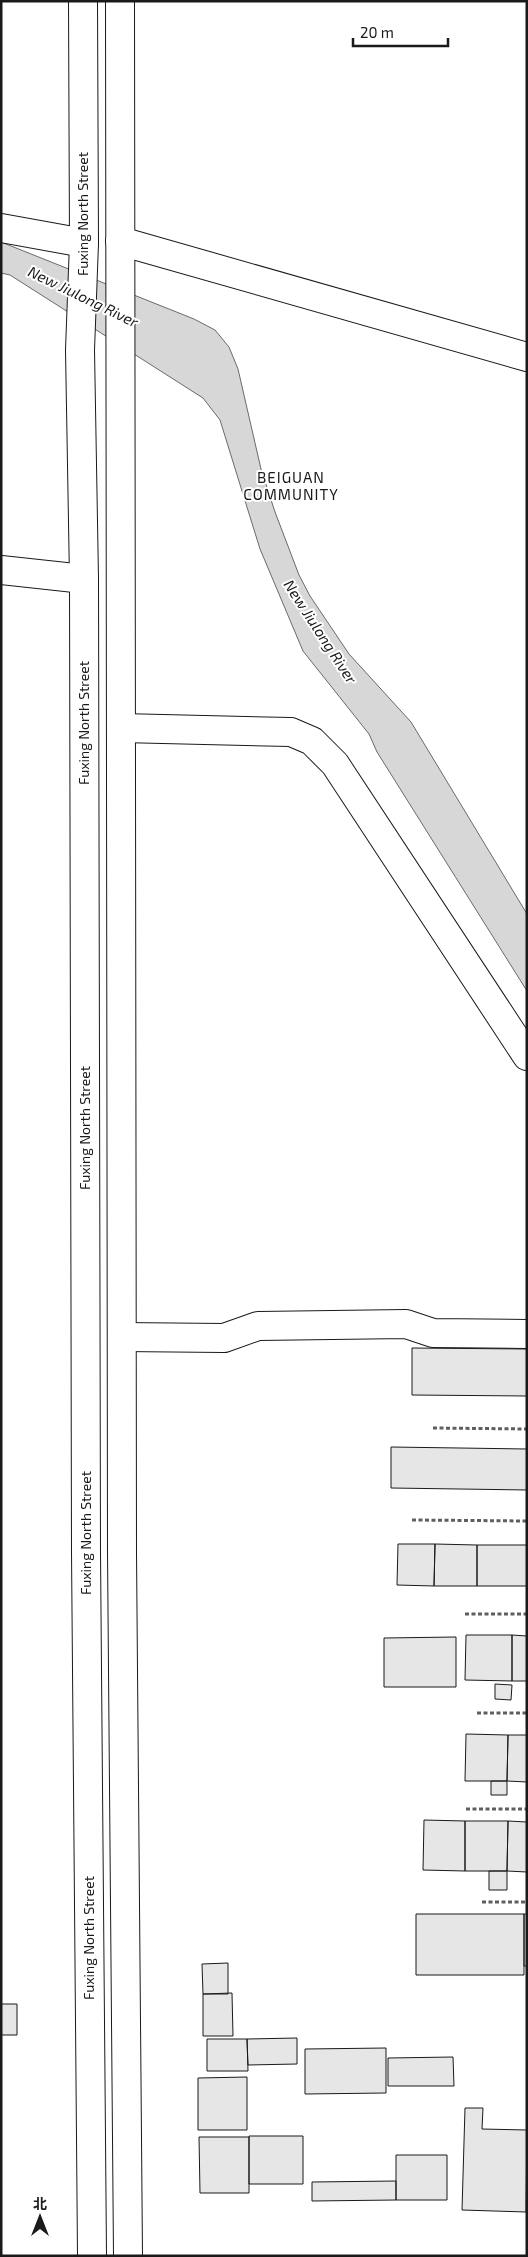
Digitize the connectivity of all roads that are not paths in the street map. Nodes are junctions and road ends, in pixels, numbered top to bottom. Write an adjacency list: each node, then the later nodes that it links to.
1 (83, 1): 4 (main road, Fuxing North Street)
2 (120, 1): 5 (main road)
3 (1, 228): 4 (main road)
4 (83, 252): 8 (main road, Fuxing North Street)
5 (120, 253): 6 (main road); 9 (main road)
6 (527, 357)
7 (1, 570): 8 (main road)
8 (84, 579): 13 (main road, Fuxing North Street)
9 (121, 728): 10 (main road); 12 (main road)
10 (527, 1056)
11 (527, 1334): 12 (main road)
12 (122, 1337): 14 (main road)
13 (92, 2256)
14 (128, 2256)

